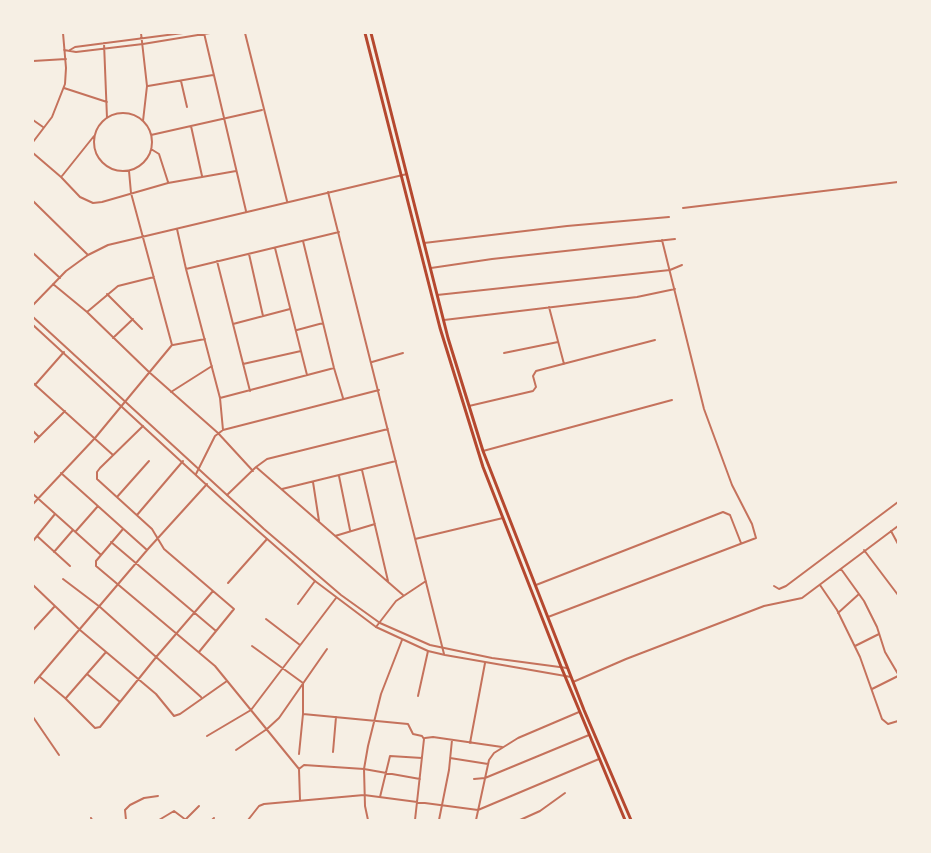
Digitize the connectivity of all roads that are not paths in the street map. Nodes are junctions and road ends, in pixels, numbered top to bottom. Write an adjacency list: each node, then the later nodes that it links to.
1 (63, 33): 13 (street)
2 (141, 33): 9 (street)
3 (183, 33): 9 (street)
4 (210, 33): 8 (street)
5 (245, 33): 23 (street)
6 (365, 33): 38 (main road)
7 (371, 33): 37 (main road)
8 (204, 34): 11 (street); 17 (street)
9 (143, 39): 10 (street); 11 (street)
10 (104, 43): 12 (street); 14 (street)
11 (143, 44): 12 (street); 19 (street)
12 (104, 48): 14 (street); 21 (street)
13 (64, 50): 14 (street); 15 (street)
14 (70, 50)
15 (66, 59): 16 (street); 20 (street)
16 (33, 62)
17 (213, 75): 18 (street); 25 (street)
18 (181, 81): 19 (street); 22 (street)
19 (147, 86): 27 (street)
20 (64, 88): 21 (street); 29 (street)
21 (107, 102): 24 (street)
22 (187, 107)
23 (263, 110): 25 (street); 45 (street)
24 (107, 118): 27 (street); 31 (street)
25 (224, 118): 28 (street); 36 (street)
26 (33, 120): 29 (street)
27 (142, 120): 30 (street)
28 (191, 126): 30 (street); 40 (street)
29 (44, 128): 32 (street)
30 (151, 135): 33 (street)
31 (94, 136): 35 (street); 39 (street)
32 (33, 141)
33 (151, 149): 35 (street); 42 (street)
34 (33, 153): 39 (street)
35 (129, 171): 44 (street)
36 (236, 171): 40 (street); 48 (street)
37 (407, 174): 38 (street); 56 (main road)
38 (402, 175): 43 (street); 144 (main road)
39 (61, 177): 44 (street)
40 (202, 177): 42 (street)
41 (898, 182): 47 (street)
42 (168, 183): 44 (street)
43 (328, 192): 45 (street); 51 (street)
44 (131, 193): 52 (street)
45 (287, 201): 48 (street)
46 (34, 202): 60 (street)
47 (683, 208)
48 (247, 212): 50 (street)
49 (669, 217): 56 (street)
50 (177, 229): 52 (street); 64 (street)
51 (339, 232): 55 (street); 94 (street)
52 (142, 237): 60 (street); 66 (street)
53 (675, 239): 54 (street)
54 (662, 240): 63 (street); 65 (street)
55 (303, 241): 57 (street); 80 (street)
56 (424, 243): 63 (main road)
57 (275, 248): 59 (street); 74 (street)
58 (33, 253): 67 (street)
59 (249, 254): 61 (street); 76 (street)
60 (88, 255): 67 (street)
61 (217, 261): 64 (street); 81 (street)
62 (682, 265): 65 (street)
63 (431, 268): 71 (main road)
64 (186, 269): 86 (street)
65 (670, 270): 69 (street); 71 (street)
66 (154, 277): 70 (street); 89 (street)
67 (60, 278): 68 (street)
68 (53, 284): 72 (street); 75 (street)
69 (675, 289): 73 (street); 159 (street)
70 (107, 294): 75 (street); 78 (street)
71 (438, 295): 79 (main road)
72 (33, 305)
73 (549, 307): 79 (street); 88 (street)
74 (290, 309): 76 (street); 84 (street)
75 (87, 312): 85 (street)
76 (262, 316): 81 (street)
77 (33, 317): 108 (street)
78 (133, 319): 83 (street); 85 (street)
79 (444, 320): 110 (main road)
80 (323, 323): 84 (street); 98 (street)
81 (233, 324): 95 (street)
82 (33, 325): 91 (street)
83 (142, 329)
84 (296, 330): 90 (street)
85 (113, 338): 99 (street)
86 (205, 339): 89 (street); 97 (street)
87 (655, 340): 96 (street)
88 (558, 342): 93 (street); 96 (street)
89 (172, 345): 99 (street)
90 (301, 351): 95 (street); 100 (street)
91 (64, 352): 101 (street); 109 (street)
92 (403, 353): 94 (street)
93 (504, 353)
94 (372, 362): 102 (street)
95 (243, 364): 103 (street)
96 (564, 364): 110 (street)
97 (212, 366): 104 (street); 105 (street)
98 (334, 368): 100 (street); 106 (street)
99 (149, 372): 104 (street); 108 (street)
100 (307, 375): 103 (street)
101 (34, 384): 111 (street)
102 (379, 390): 106 (street); 113 (street)
103 (250, 391): 105 (street)
104 (171, 392): 116 (street)
105 (220, 398): 114 (street)
106 (343, 399): 114 (street)
107 (672, 400): 120 (street)
108 (125, 402): 109 (street); 126 (street)
109 (122, 406): 112 (street); 118 (street)
110 (469, 406): 120 (main road)
111 (65, 411): 117 (street); 118 (street)
112 (143, 426): 121 (street); 123 (street)
113 (388, 429): 124 (street); 125 (street)
114 (224, 430): 116 (street)
115 (33, 431): 117 (street)
116 (218, 433): 126 (street); 128 (street)
117 (39, 437): 119 (street)
118 (95, 438): 121 (street); 129 (street)
119 (33, 443)
120 (483, 451): 175 (main road)
121 (113, 455): 137 (street)
122 (149, 461): 137 (street)
123 (183, 461): 130 (street); 143 (street)
124 (396, 461): 127 (street); 156 (street)
125 (256, 467): 128 (street); 134 (street)
126 (198, 468): 130 (street); 136 (street)
127 (362, 470): 131 (street); 146 (street)
128 (253, 471): 136 (street)
129 (61, 473): 138 (street); 141 (street)
130 (196, 474): 133 (street)
131 (339, 476): 132 (street); 149 (street)
132 (313, 482): 134 (street); 145 (street)
133 (207, 484): 154 (street); 155 (street)
134 (281, 489): 145 (street)
135 (33, 494): 138 (street)
136 (228, 495): 190 (street)
137 (117, 497): 143 (street)
138 (38, 498): 140 (street); 142 (street)
139 (898, 502): 177 (street)
140 (33, 504)
141 (98, 506): 148 (street); 150 (street)
142 (55, 514): 150 (street); 152 (street)
143 (137, 515): 154 (street)
144 (503, 518): 156 (street); 211 (main road)
145 (319, 523): 153 (street)
146 (375, 524): 149 (street); 171 (street)
147 (898, 526): 151 (street)
148 (123, 529): 158 (street); 161 (street)
149 (350, 530): 153 (street)
150 (74, 531): 163 (street); 164 (street)
151 (891, 531): 160 (street); 162 (street)
152 (37, 536): 157 (street); 163 (street)
153 (334, 536): 171 (street)
154 (158, 538): 161 (street); 178 (street)
155 (267, 539): 169 (street); 172 (street)
156 (415, 539): 170 (street)
157 (33, 541)
158 (111, 542): 164 (street); 165 (street)
159 (741, 543): 175 (street); 188 (street)
160 (898, 544)
161 (147, 550): 165 (street)
162 (864, 550): 167 (street); 181 (street)
163 (54, 552): 166 (street)
164 (100, 555): 174 (street)
165 (136, 563): 174 (street); 186 (street)
166 (70, 566)
167 (841, 569): 176 (street); 179 (street)
168 (63, 579): 185 (street)
169 (315, 581): 182 (street); 183 (street)
170 (426, 581): 180 (street); 201 (street)
171 (388, 582): 180 (street)
172 (228, 583)
173 (33, 585): 184 (street)
174 (118, 585): 185 (street); 195 (street)
175 (536, 585): 188 (main road)
176 (820, 585): 187 (street); 219 (street)
177 (774, 586)
178 (213, 591): 186 (street); 194 (street)
179 (859, 594): 187 (street); 196 (street)
180 (403, 595): 190 (street)
181 (898, 595)
182 (336, 598): 191 (street); 198 (street)
183 (298, 604)
184 (55, 606): 192 (street); 193 (street)
185 (100, 607): 193 (street); 206 (street)
186 (194, 613): 194 (street); 195 (street)
187 (838, 613): 200 (street)
188 (548, 617): 209 (main road)
189 (266, 619): 198 (street)
190 (380, 623): 191 (street); 201 (street)
191 (376, 627): 197 (street)
192 (33, 630)
193 (80, 630): 204 (street); 214 (street)
194 (216, 631): 205 (street)
195 (177, 634): 205 (street); 206 (street)
196 (879, 634): 200 (street); 213 (street)
197 (402, 640): 203 (street); 232 (street)
198 (300, 645): 210 (street)
199 (252, 646): 210 (street)
200 (854, 646): 222 (street)
201 (442, 647): 207 (street); 211 (street)
202 (327, 650): 220 (street)
203 (428, 651): 207 (street); 223 (street)
204 (106, 652): 212 (street); 217 (street)
205 (199, 653): 218 (street)
206 (156, 656): 217 (street); 225 (street)
207 (445, 656): 208 (street)
208 (485, 663): 215 (street); 239 (street)
209 (568, 668): 211 (street); 216 (main road)
210 (283, 669): 220 (street); 227 (street)
211 (562, 669): 215 (main road)
212 (87, 674): 224 (street); 226 (street)
213 (898, 675): 222 (street)
214 (39, 677): 221 (street); 224 (street)
215 (565, 677): 216 (street); 228 (main road)
216 (571, 677): 219 (main road)
217 (138, 680): 225 (street); 226 (street)
218 (227, 681): 225 (street); 227 (street)
219 (573, 682): 274 (main road)
220 (303, 683): 229 (street); 234 (street)
221 (33, 684)
222 (872, 689): 233 (street)
223 (418, 696)
224 (65, 698): 226 (street)
225 (201, 698)
226 (120, 702)
227 (251, 710): 234 (street); 236 (street)
228 (579, 712): 235 (main road); 240 (street)
229 (303, 714): 231 (street); 243 (street)
230 (33, 717): 244 (street)
231 (336, 717): 232 (street); 242 (street)
232 (374, 721): 237 (street); 250 (street)
233 (898, 721)
234 (267, 729): 241 (street); 249 (street)
235 (589, 735): 247 (main road); 252 (street)
236 (207, 736)
237 (424, 739): 238 (street); 245 (street)
238 (452, 740): 239 (street); 246 (street)
239 (470, 743): 240 (street)
240 (502, 747): 248 (street)
241 (236, 750)
242 (333, 752)
243 (299, 754)
244 (59, 755)
245 (422, 758): 251 (street); 253 (street)
246 (449, 758): 248 (street); 261 (street)
247 (599, 759): 263 (street); 273 (main road)
248 (488, 764): 252 (street)
249 (299, 769): 250 (street); 259 (street)
250 (364, 769): 251 (street); 256 (street)
251 (386, 774): 253 (street); 258 (street)
252 (485, 778): 254 (street); 263 (street)
253 (420, 779): 260 (street)
254 (474, 779)
255 (565, 793): 272 (street)
256 (364, 795): 258 (street); 259 (street); 268 (street)
257 (158, 796): 264 (street)
258 (380, 797): 260 (street)
259 (300, 800): 267 (street)
260 (417, 802): 261 (street); 269 (street)
261 (443, 805): 263 (street); 270 (street)
262 (199, 806): 266 (street)
263 (478, 810): 271 (street)
264 (126, 820)
265 (159, 820): 266 (street)
266 (185, 820)
267 (248, 820)
268 (368, 820)
269 (415, 820)
270 (439, 820)
271 (476, 820)
272 (520, 820)
273 (625, 820)
274 (631, 820)

